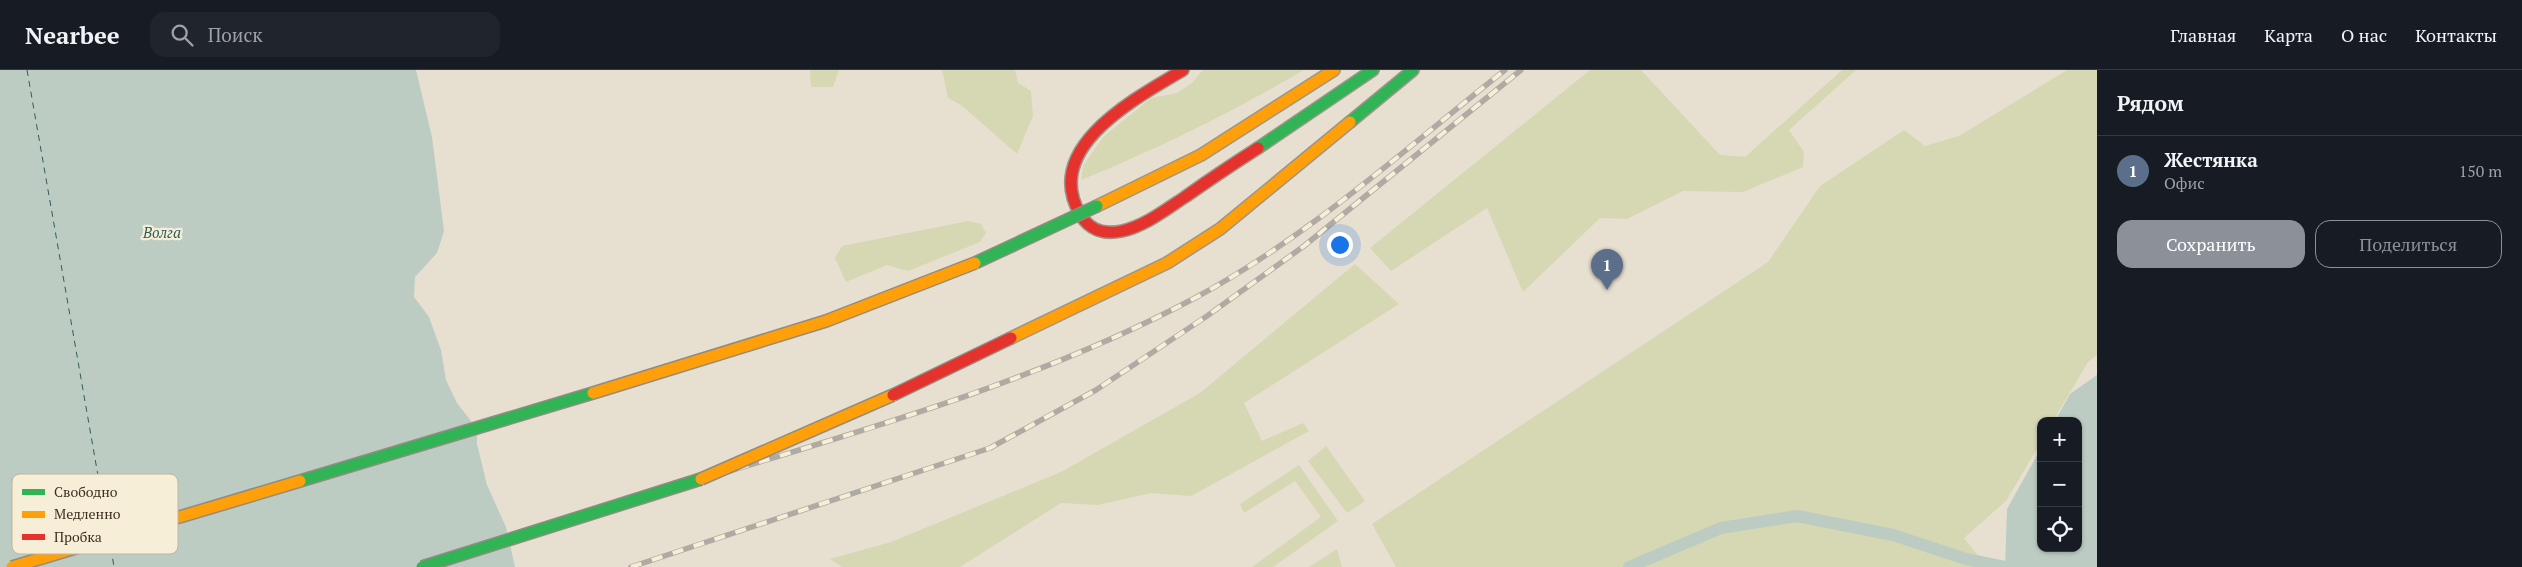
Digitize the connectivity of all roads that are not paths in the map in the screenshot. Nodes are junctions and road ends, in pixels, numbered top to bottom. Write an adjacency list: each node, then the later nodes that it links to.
1 (1183, 70): 3 (main road)
2 (1334, 70): 5 (main road, bridge)
3 (1372, 70)
4 (1413, 70): 8 (main road, bridge)
5 (178, 517)
6 (55, 554): 7 (main road, bridge)
7 (12, 567)
8 (422, 567)

